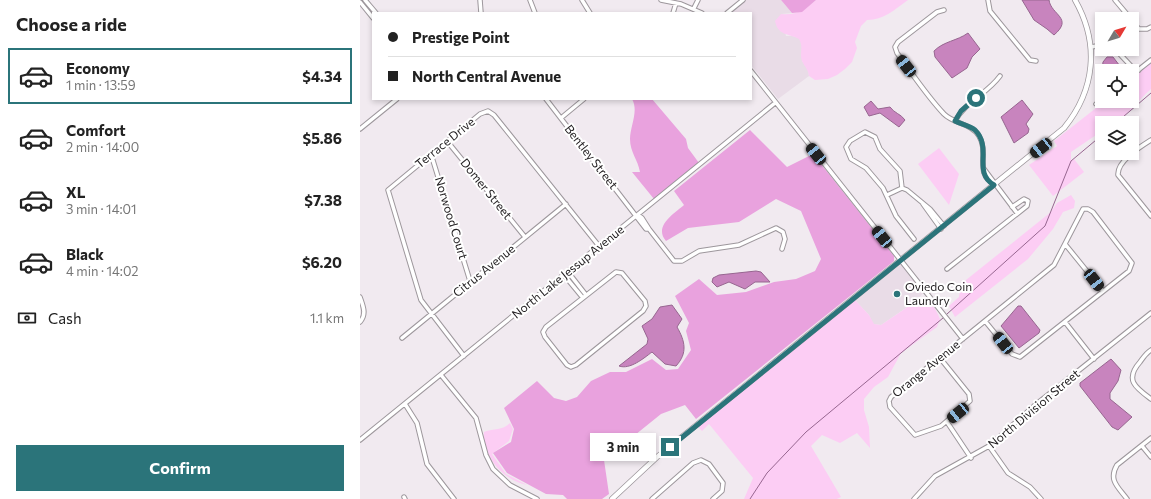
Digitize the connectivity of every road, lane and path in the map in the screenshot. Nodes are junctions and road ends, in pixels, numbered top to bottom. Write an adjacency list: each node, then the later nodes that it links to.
1 (366, 0): 15 (street)
2 (480, 0): 16 (street)
3 (530, 0): 17 (street)
4 (582, 0): 18 (street)
5 (661, 0): 12 (street)
6 (698, 0): 13 (street)
7 (744, 0): 21 (street)
8 (988, 0): 30 (street)
9 (1075, 0): 27 (main road)
10 (1115, 0): 22 (street)
11 (360, 2): 23 (street)
12 (676, 3): 13 (street); 19 (street)
13 (694, 8): 20 (street)
14 (944, 10): 40 (street)
15 (375, 12)
16 (482, 12)
17 (535, 12)
18 (589, 12)
19 (673, 12)
20 (700, 12)
21 (727, 12)
22 (1125, 12)
23 (372, 17)
24 (1151, 27): 25 (street)
25 (1139, 29)
26 (1095, 46): 27 (street)
27 (1090, 47): 45 (main road)
28 (1122, 56): 31 (street)
29 (1151, 60): 32 (street)
30 (1036, 61)
31 (1129, 64)
32 (1139, 70)
33 (752, 72): 38 (street)
34 (1000, 76): 40 (street)
35 (396, 100): 41 (street)
36 (547, 100): 39 (street, Bentley Street)
37 (583, 100): 39 (street)
38 (775, 103): 51 (street, North Lake Jessup Avenue); 59 (street)
39 (561, 118): 51 (street, Bentley Street)
40 (955, 121): 45 (street)
41 (360, 130)
42 (447, 141): 44 (street, Terrace Drive); 48 (street, Terrace Drive); 54 (street, Domer Street)
43 (1150, 142): 52 (street)
44 (431, 154): 63 (street, Norwood Court); 71 (street, Terrace Drive)
45 (994, 185): 49 (street); 53 (main road)
46 (902, 188): 47 (street); 47 (street); 53 (street)
47 (887, 195): 55 (street)
48 (566, 204): 54 (street, Citrus Avenue); 57 (street, Terrace Drive)
49 (1012, 207): 50 (street); 50 (street)
50 (1017, 213): 60 (street)
51 (637, 215): 57 (street, North Lake Jessup Avenue); 58 (street, Bentley Street)
52 (1151, 216)
53 (942, 227): 59 (main road)
54 (525, 238): 63 (street, Citrus Avenue)
55 (914, 239)
56 (1065, 244): 66 (street); 66 (street, Orange Avenue); 72 (street, Orange Avenue)
57 (600, 246): 61 (street, North Lake Jessup Avenue)
58 (782, 249)
59 (901, 261): 76 (street); 93 (main road)
60 (946, 269)
61 (568, 272): 62 (street, North Lake Jessup Avenue); 64 (street)
62 (564, 275): 65 (street); 78 (street, North Lake Jessup Avenue)
63 (470, 281): 71 (street, Citrus Avenue)
64 (578, 284): 65 (street); 67 (street)
65 (574, 288): 69 (street)
66 (1103, 292): 74 (street)
67 (586, 295): 69 (street); 69 (street)
68 (360, 297): 73 (street)
69 (583, 298)
70 (1151, 313): 80 (street, North Division Street)
71 (430, 314): 75 (street, Citrus Avenue); 78 (street, Terrace Drive)
72 (986, 321): 74 (street); 76 (street, Orange Avenue)
73 (360, 322)
74 (1065, 322): 80 (street)
75 (402, 338)
76 (963, 339): 79 (street, Orange Avenue)
77 (1151, 350): 82 (street)
78 (464, 356): 81 (street, North Lake Jessup Avenue)
79 (940, 358): 84 (street); 84 (street, Orange Avenue)
80 (1094, 359): 87 (street, North Division Street)
81 (440, 375): 83 (street, North Lake Jessup Avenue); 92 (street)
82 (1151, 399)
83 (405, 404): 86 (street, North Lake Jessup Avenue); 91 (street)
84 (947, 422): 90 (street)
85 (1151, 438): 88 (street)
86 (360, 440)
87 (989, 446): 90 (street, North Division Street); 97 (street)
88 (1142, 446): 89 (street); 98 (street)
89 (1151, 457)
90 (971, 458): 96 (street, North Division Street)
91 (454, 499)
92 (537, 499)
93 (612, 499)
94 (652, 499): 95 (street)
95 (714, 499)
96 (914, 499)
97 (1040, 499)
98 (1127, 499)

